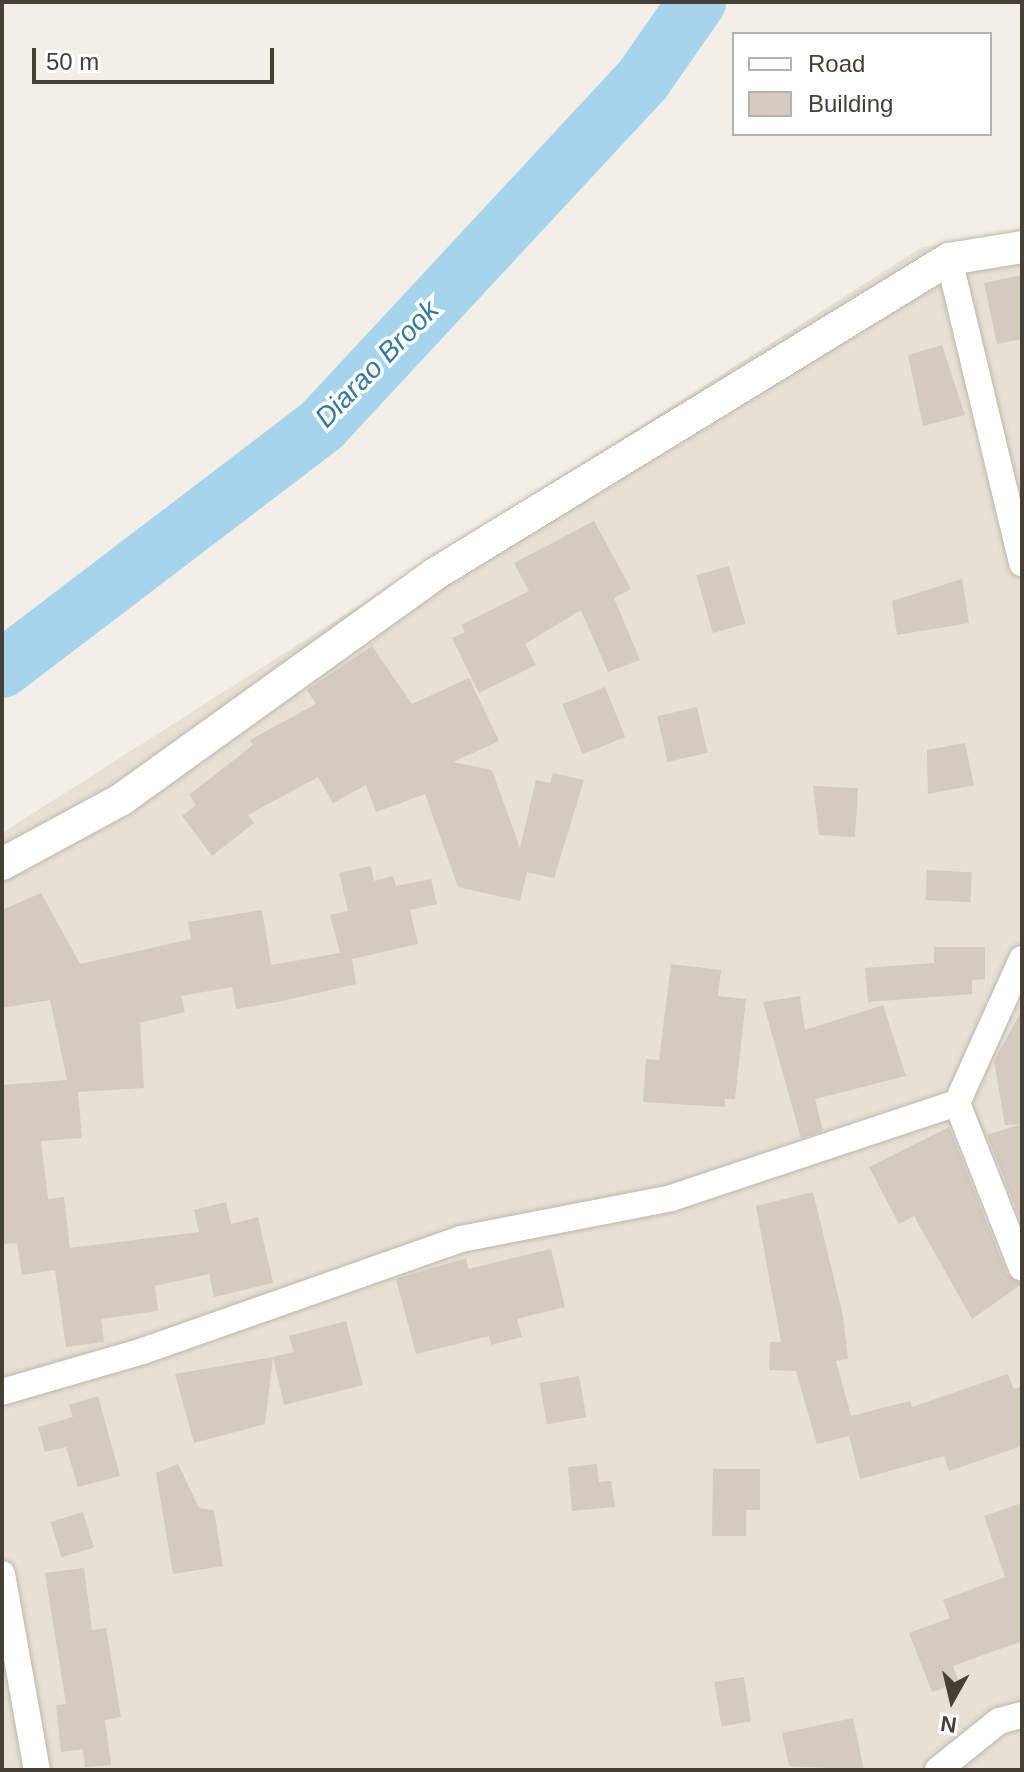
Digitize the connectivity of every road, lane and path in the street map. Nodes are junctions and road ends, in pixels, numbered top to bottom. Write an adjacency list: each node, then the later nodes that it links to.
1 (1022, 247): 2 (street)
2 (949, 259): 3 (street); 4 (street)
3 (1022, 563)
4 (2, 864)
5 (1022, 959): 6 (street)
6 (957, 1103): 7 (street); 8 (street)
7 (1022, 1268)
8 (2, 1392)
9 (2, 1574): 10 (street)
10 (7, 1625): 12 (street)
11 (1022, 1715): 13 (street)
12 (37, 1770)
13 (938, 1770)

